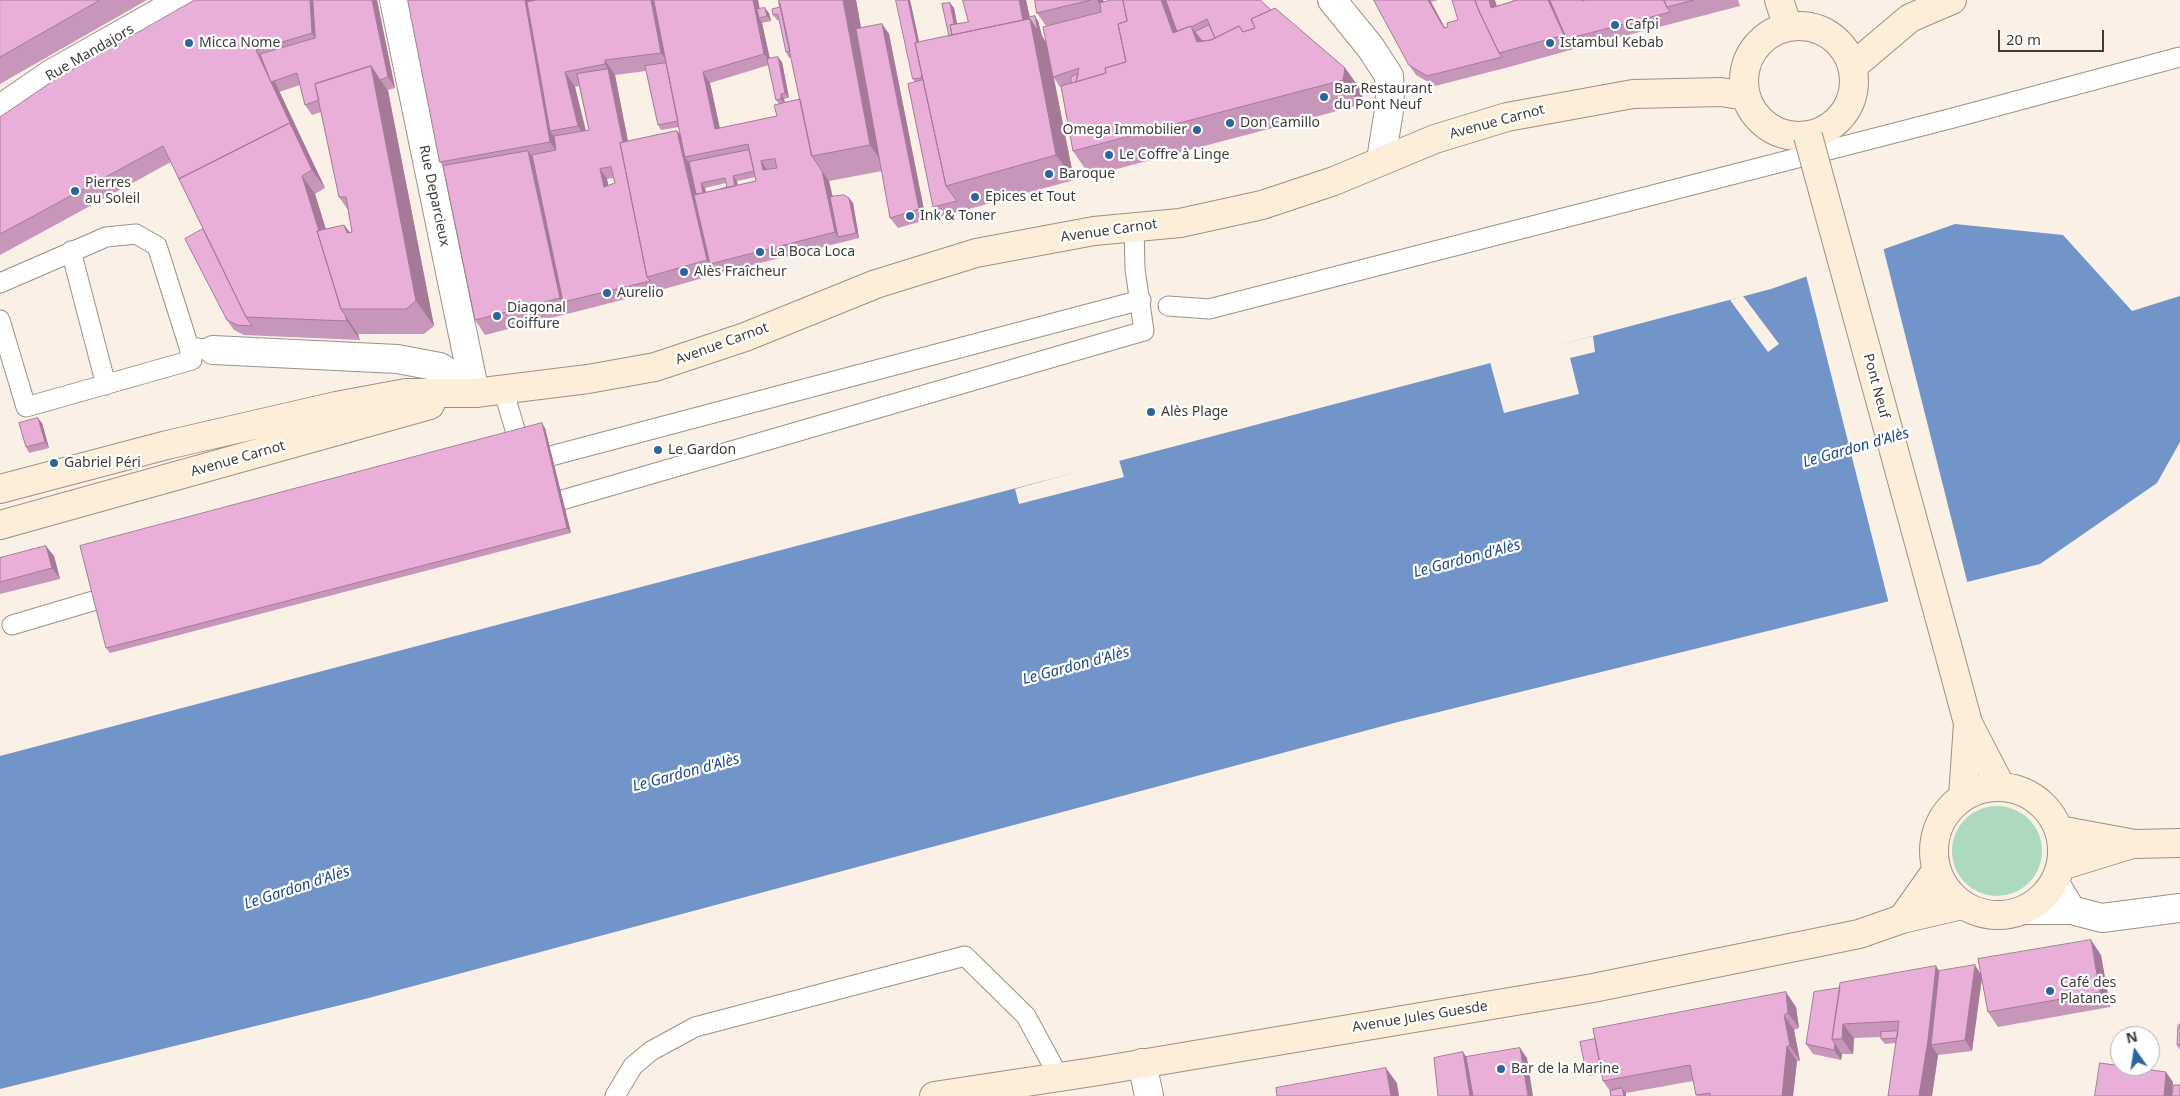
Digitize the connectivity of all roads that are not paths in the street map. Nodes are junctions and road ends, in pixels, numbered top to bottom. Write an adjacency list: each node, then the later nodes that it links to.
1 (182, 0): 10 (street, Rue Mandajors)
2 (394, 0): 22 (street, Rue Deparcieux)
3 (1332, 0): 12 (street)
4 (1779, 0): 6 (main road)
5 (1952, 0): 8 (main road)
6 (1788, 27): 8 (main road); 9 (main road)
7 (2180, 56): 17 (lane)
8 (1852, 67): 11 (main road)
9 (1746, 96): 11 (main road); 12 (main road, Avenue Carnot)
10 (0, 109)
11 (1808, 136): 30 (main road, Pont Neuf, bridge)
12 (1381, 160): 13 (main road, Avenue Carnot)
13 (1134, 226): 16 (lane); 21 (main road, Avenue Carnot)
14 (71, 251): 15 (lane); 19 (lane); 20 (lane)
15 (0, 282)
16 (1141, 300): 24 (lane); 24 (lane)
17 (1168, 306)
18 (0, 320): 20 (lane)
19 (201, 348): 20 (lane); 22 (street)
20 (106, 385)
21 (503, 389): 22 (main road, Avenue Carnot); 24 (lane)
22 (475, 392): 25 (main road, Avenue Carnot); 27 (main road, Avenue Carnot)
23 (506, 468): 24 (lane)
24 (531, 485): 26 (lane)
25 (0, 489)
26 (518, 513)
27 (0, 525)
28 (103, 598): 29 (lane)
29 (12, 625)
30 (1968, 723): 31 (main road, Pont Neuf); 32 (main road, Pont Neuf)
31 (2001, 787): 32 (main road); 33 (main road)
32 (1963, 797): 36 (main road)
33 (2059, 830): 35 (main road); 37 (main road)
34 (2180, 843): 35 (main road)
35 (2135, 844): 37 (main road)
36 (1936, 871): 38 (main road); 42 (main road)
37 (2058, 874): 40 (main road); 41 (street)
38 (1962, 905): 40 (main road); 42 (main road, Avenue Jules Guesde)
39 (2180, 908): 41 (street)
40 (2026, 910): 41 (street)
41 (2072, 910)
42 (1902, 919): 43 (main road, Avenue Jules Guesde)
43 (1142, 1063): 44 (main road, Avenue Jules Guesde); 47 (street)
44 (1059, 1077): 45 (lane); 46 (main road, Avenue Jules Guesde)
45 (616, 1096)
46 (934, 1096)
47 (1148, 1096)

